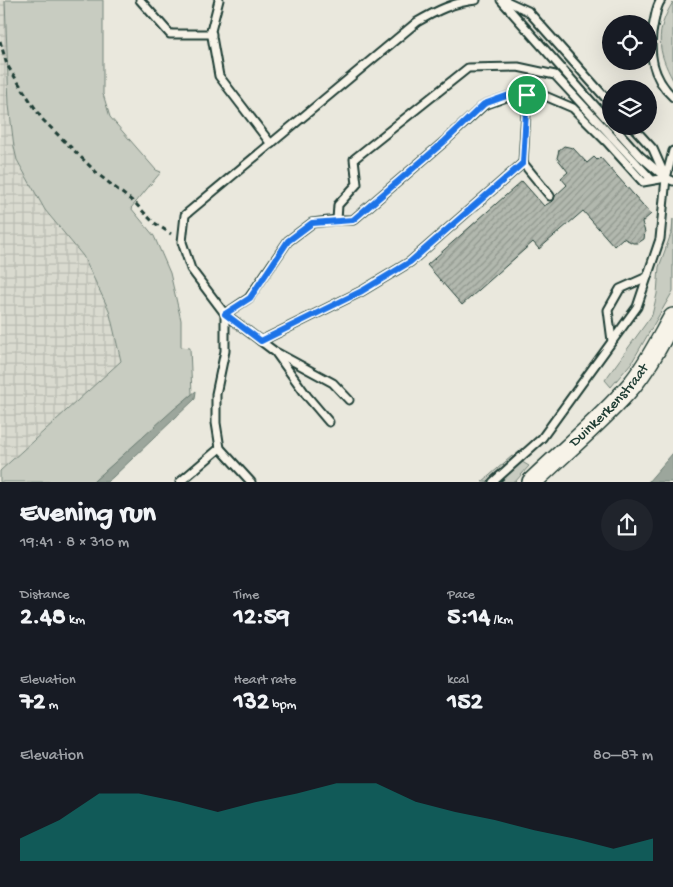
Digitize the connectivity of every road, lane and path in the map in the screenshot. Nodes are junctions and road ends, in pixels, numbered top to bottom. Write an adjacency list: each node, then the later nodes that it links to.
1 (140, 0): 6 (lane)
2 (218, 0): 6 (lane)
3 (476, 0): 14 (lane)
4 (502, 0): 8 (lane); 11 (lane)
5 (661, 0): 10 (lane)
6 (212, 34): 14 (lane)
7 (0, 41): 21 (path)
8 (602, 94)
9 (527, 95): 16 (lane); 17 (lane); 20 (lane)
10 (673, 97)
11 (602, 114)
12 (621, 135): 18 (lane)
13 (640, 135): 18 (lane)
14 (271, 144): 21 (lane)
15 (673, 150): 18 (lane)
16 (523, 163): 19 (lane); 25 (lane)
17 (652, 180): 18 (lane); 20 (lane)
18 (670, 180): 22 (lane)
19 (550, 196)
20 (338, 220): 23 (lane)
21 (182, 242): 23 (lane)
22 (648, 277): 26 (lane); 26 (lane)
23 (225, 314): 25 (lane); 30 (lane)
24 (673, 318): 34 (main road, Duinkerkenstraat)
25 (261, 341): 27 (lane)
26 (612, 341): 33 (lane)
27 (274, 351): 28 (lane); 29 (lane)
28 (349, 400)
29 (329, 422)
30 (220, 448): 31 (lane); 32 (lane)
31 (180, 482)
32 (251, 482)
33 (493, 482)
34 (532, 482)

